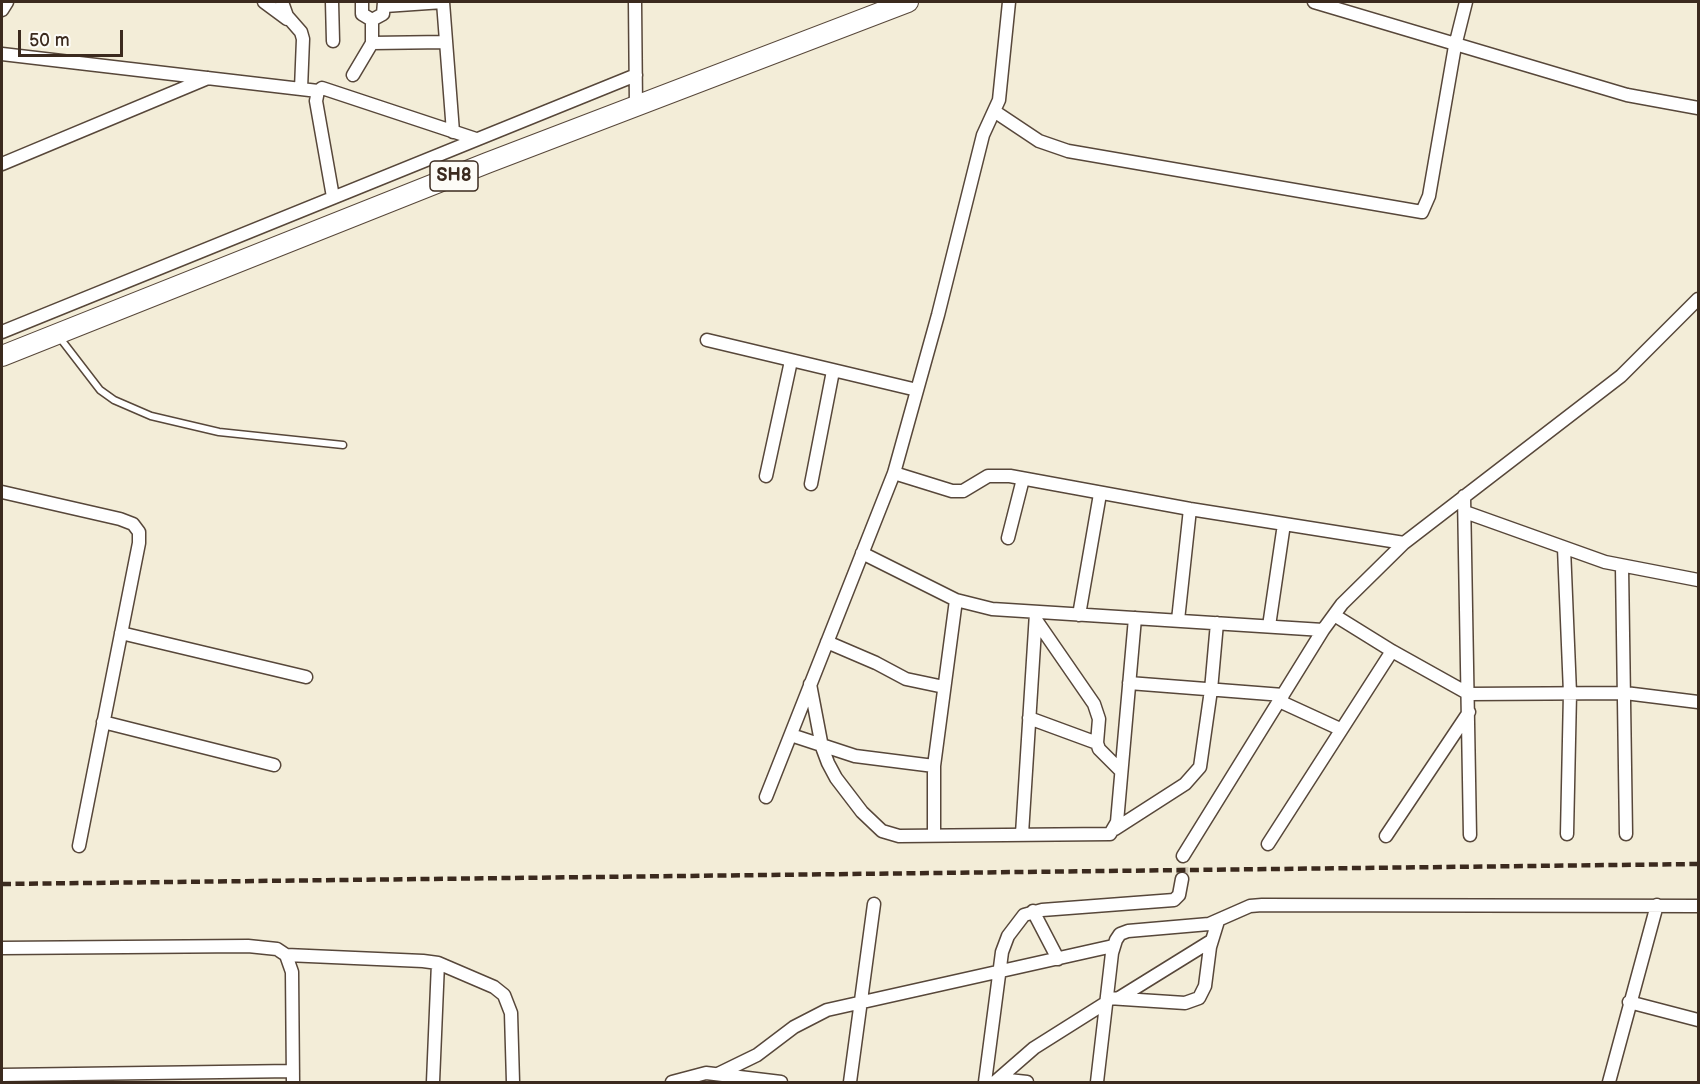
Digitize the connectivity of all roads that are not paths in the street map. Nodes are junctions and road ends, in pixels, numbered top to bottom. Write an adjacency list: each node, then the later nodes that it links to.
1 (7, 2): 13 (street)
2 (264, 2): 15 (street)
3 (282, 2): 15 (street)
4 (332, 2): 16 (street)
5 (362, 2): 14 (street)
6 (442, 2): 12 (street); 17 (street)
7 (635, 2): 22 (street)
8 (908, 2): 26 (main road, SH8)
9 (1009, 2): 28 (street)
10 (1314, 2): 19 (street)
11 (1466, 2): 19 (street)
12 (385, 4): 14 (street)
13 (2, 10)
14 (372, 20): 18 (street)
15 (291, 21): 24 (street)
16 (333, 41)
17 (446, 42): 18 (street); 29 (street)
18 (372, 43): 21 (street)
19 (1455, 46): 27 (street); 28 (street)
20 (2, 54): 23 (street)
21 (353, 75)
22 (636, 75): 26 (street); 30 (street)
23 (209, 78): 24 (street); 31 (street)
24 (301, 89): 25 (street)
25 (318, 91): 29 (street); 32 (street)
26 (636, 107): 35 (main road, SH8)
27 (1698, 108)
28 (994, 111): 40 (street)
29 (453, 132): 30 (street)
30 (476, 140): 32 (street)
31 (2, 164)
32 (333, 197): 34 (street)
33 (1698, 299): 48 (street)
34 (2, 332)
35 (58, 335): 37 (main road, SH8); 41 (lane)
36 (707, 340): 38 (street)
37 (2, 356)
38 (791, 361): 39 (street); 43 (street)
39 (833, 371): 40 (street); 45 (street)
40 (917, 390): 42 (street)
41 (343, 445)
42 (894, 473): 44 (street); 55 (street)
43 (766, 476)
44 (1023, 479): 47 (street); 52 (street)
45 (811, 484)
46 (2, 492): 67 (street)
47 (1100, 494): 49 (street); 59 (street)
48 (1464, 496): 50 (street); 53 (street)
49 (1190, 509): 51 (street); 63 (street)
50 (1465, 512): 54 (street); 77 (street)
51 (1284, 524): 53 (street); 65 (street)
52 (1008, 538)
53 (1404, 543): 60 (street)
54 (1564, 548): 56 (street); 75 (street)
55 (862, 553): 58 (street); 68 (street)
56 (1622, 567): 57 (street); 76 (street)
57 (1698, 580)
58 (956, 600): 61 (street); 73 (street)
59 (1079, 615): 61 (street); 62 (street)
60 (1334, 615): 66 (street); 69 (street)
61 (1036, 617): 81 (street); 85 (street)
62 (1135, 618): 63 (street); 71 (street)
63 (1178, 620): 64 (street)
64 (1217, 623): 65 (street); 74 (street)
65 (1269, 626): 66 (street)
66 (1323, 630): 78 (street)
67 (121, 633): 70 (street); 82 (street)
68 (827, 642): 72 (street); 73 (street)
69 (1392, 651): 77 (street); 83 (street)
70 (306, 677)
71 (1129, 683): 74 (street); 89 (street)
72 (810, 684): 84 (street); 86 (street)
73 (944, 687): 88 (street)
74 (1211, 690): 78 (street); 91 (street)
75 (1570, 693): 76 (street); 77 (street); 93 (street)
76 (1625, 693): 79 (street); 94 (street)
77 (1469, 694): 80 (street)
78 (1281, 698): 83 (street); 100 (street)
79 (1698, 702)
80 (1469, 711): 96 (street); 97 (street)
81 (1029, 718): 85 (street); 92 (street)
82 (104, 722): 87 (street); 99 (street)
83 (1340, 729): 98 (street)
84 (791, 735): 86 (street); 90 (street)
85 (1097, 743): 89 (street)
86 (822, 747): 88 (street); 95 (street)
87 (274, 765)
88 (934, 766): 95 (street)
89 (1121, 771): 91 (street)
90 (766, 797)
91 (1115, 829): 92 (street)
92 (1022, 834): 95 (street)
93 (1567, 834)
94 (1626, 834)
95 (933, 835)
96 (1470, 835)
97 (1386, 836)
98 (1268, 844)
99 (79, 846)
100 (1183, 856)
101 (1182, 879): 105 (street)
102 (874, 904): 115 (street)
103 (1656, 905): 104 (street); 106 (street); 116 (street)
104 (1698, 906)
105 (1033, 911): 111 (street); 113 (street)
106 (1218, 921): 107 (street); 108 (street)
107 (1211, 941): 114 (street); 114 (street)
108 (1113, 946): 111 (street); 114 (street)
109 (2, 948): 110 (street)
110 (286, 955): 112 (street); 121 (street)
111 (1058, 959): 113 (street)
112 (438, 963): 123 (street); 124 (street)
113 (998, 974): 115 (street); 128 (street)
114 (1111, 999): 122 (street); 130 (street)
115 (859, 1001): 118 (street); 127 (street)
116 (1629, 1002): 117 (street); 131 (street)
117 (1698, 1020)
118 (718, 1074): 125 (street); 126 (street)
119 (2, 1075): 120 (street)
120 (180, 1077): 121 (street)
121 (293, 1077)
122 (997, 1081): 129 (street)
123 (433, 1083)
124 (513, 1083)
125 (672, 1083)
126 (781, 1083)
127 (850, 1083)
128 (985, 1083)
129 (1027, 1083)
130 (1098, 1083)
131 (1609, 1083)

